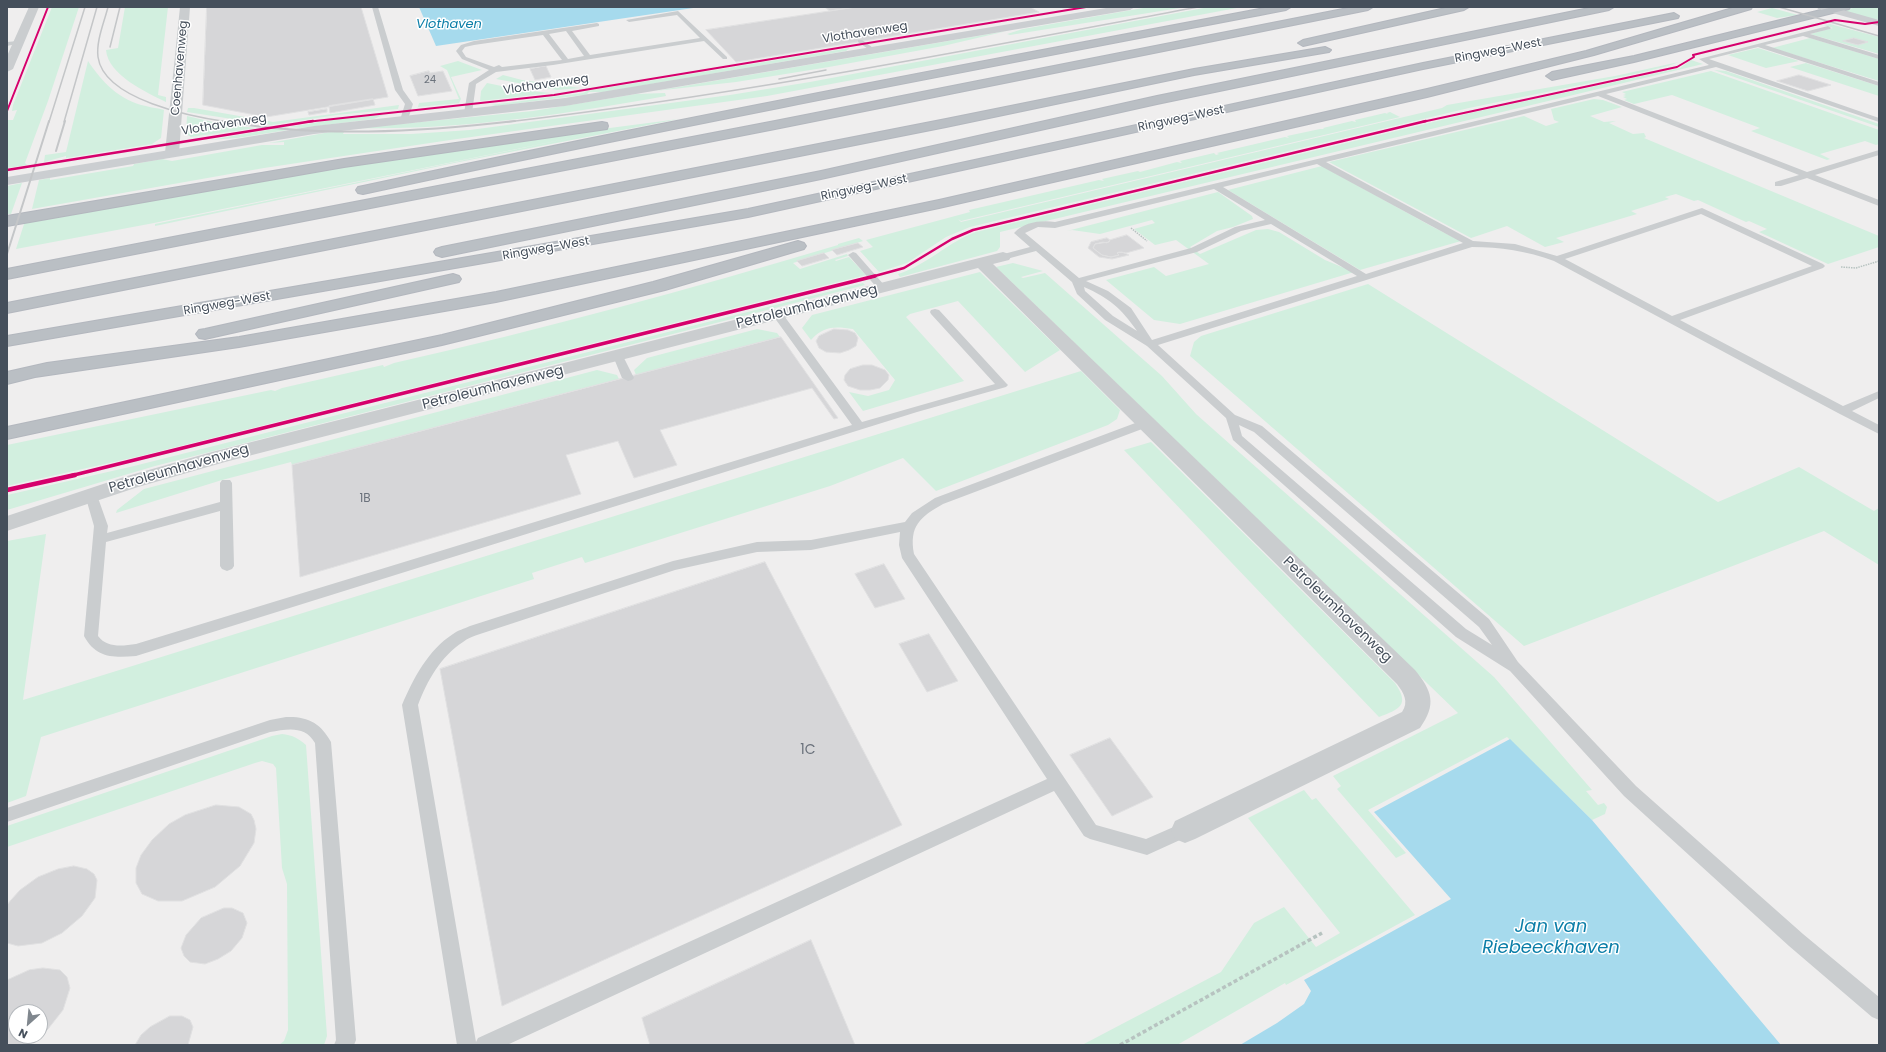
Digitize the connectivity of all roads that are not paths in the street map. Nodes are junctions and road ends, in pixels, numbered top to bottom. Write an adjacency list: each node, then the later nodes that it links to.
1 (34, 7): 29 (street)
2 (185, 7): 59 (street, Coenhavenweg)
3 (375, 7): 56 (lane)
4 (1130, 7): 35 (main road, Vlothavenweg)
5 (1273, 7): 16 (highway)
6 (1286, 7): 16 (highway)
7 (1368, 7): 20 (highway)
8 (1464, 7): 49 (highway)
9 (1716, 7): 46 (highway, Ringweg-West)
10 (1822, 7): 14 (main road)
11 (1845, 7): 14 (highway)
12 (1745, 8): 51 (highway)
13 (1614, 10): 46 (highway); 55 (highway, Ringweg-West)
14 (1832, 10): 18 (main road); 51 (highway)
15 (1378, 12): 20 (highway)
16 (1243, 15): 53 (highway)
17 (629, 20): 23 (lane)
18 (1879, 23)
19 (597, 25): 22 (lane)
20 (1278, 25): 74 (highway)
21 (1828, 28): 26 (lane)
22 (568, 29): 24 (lane); 34 (lane)
23 (698, 32): 25 (lane); 27 (lane)
24 (545, 33): 38 (lane); 48 (lane)
25 (690, 34)
26 (1803, 34): 31 (lane); 41 (lane)
27 (704, 38): 40 (lane); 42 (lane)
28 (860, 41): 35 (lane)
29 (18, 43): 30 (lane); 47 (street)
30 (7, 44)
31 (1756, 45): 45 (lane); 50 (lane)
32 (1334, 48): 49 (highway)
33 (590, 49): 34 (lane)
34 (582, 50): 36 (lane); 40 (lane)
35 (873, 50): 54 (main road, Vlothavenweg)
36 (575, 51)
37 (568, 52): 38 (lane)
38 (560, 53): 39 (lane); 44 (lane)
39 (552, 55)
40 (588, 57): 44 (lane)
41 (1879, 57)
42 (725, 58)
43 (525, 59): 48 (lane)
44 (566, 61): 48 (lane)
45 (1716, 65): 52 (lane); 57 (lane)
46 (1423, 66): 69 (highway, Ringweg-West)
47 (7, 68)
48 (496, 70): 54 (lane)
49 (1194, 72): 78 (highway)
50 (1879, 84)
51 (1427, 93): 68 (highway)
52 (1598, 93): 60 (lane); 61 (lane)
53 (815, 97): 65 (highway); 71 (highway)
54 (468, 114): 56 (main road, Vlothavenweg)
55 (1090, 114): 70 (highway); 88 (highway, Ringweg-West)
56 (404, 120): 59 (main road, Vlothavenweg)
57 (1879, 120)
58 (1879, 152): 61 (lane)
59 (172, 153): 62 (main road, Vlothavenweg)
60 (1318, 161): 64 (lane); 75 (lane)
61 (1807, 175): 63 (lane); 67 (lane)
62 (7, 181)
63 (1778, 184)
64 (1215, 186): 72 (lane); 76 (lane)
65 (351, 192)
66 (308, 202): 74 (highway)
67 (1879, 203)
68 (939, 204): 93 (highway); 102 (highway)
69 (748, 213): 88 (highway, Ringweg-West); 93 (highway)
70 (528, 220)
71 (7, 221)
72 (1272, 221): 82 (lane); 83 (lane)
73 (505, 224): 78 (highway)
74 (133, 244): 81 (highway)
75 (1471, 244): 79 (lane); 82 (lane)
76 (1038, 248): 80 (lane); 83 (lane)
77 (853, 255): 84 (lane)
78 (251, 259): 85 (highway)
79 (1557, 259): 89 (lane); 89 (lane)
80 (993, 260): 84 (street, Petroleumhavenweg); 99 (street, Petroleumhavenweg)
81 (7, 274)
82 (1365, 277): 91 (lane)
83 (1078, 281): 91 (lane); 91 (lane)
84 (882, 288): 87 (street, Petroleumhavenweg)
85 (7, 308)
86 (935, 312): 100 (lane)
87 (778, 315): 92 (street, Petroleumhavenweg); 100 (lane)
88 (122, 319): 90 (highway, Ringweg-West)
89 (1671, 320): 97 (lane)
90 (7, 340)
91 (1151, 344): 98 (lane)
92 (618, 356): 95 (lane); 104 (street, Petroleumhavenweg)
93 (116, 357): 94 (highway)
94 (7, 378)
95 (628, 378)
96 (1879, 394): 97 (lane)
97 (1842, 411): 101 (lane)
98 (1231, 417): 110 (lane); 110 (lane)
99 (1146, 423): 107 (lane); 113 (street, Petroleumhavenweg)
100 (860, 427): 108 (lane)
101 (1879, 430)
102 (7, 433)
103 (226, 483): 105 (lane)
104 (91, 495): 106 (street, Petroleumhavenweg); 108 (lane)
105 (226, 505): 108 (lane); 109 (lane)
106 (7, 524)
107 (909, 526): 111 (lane); 116 (lane)
108 (100, 539)
109 (227, 566)
110 (1515, 667): 114 (lane)
111 (1058, 782): 113 (lane, Petroleumhavenweg); 117 (lane)
112 (7, 815): 115 (lane)
113 (1185, 830)
114 (1879, 1010)
115 (344, 1045)
116 (468, 1045)
117 (485, 1045)

